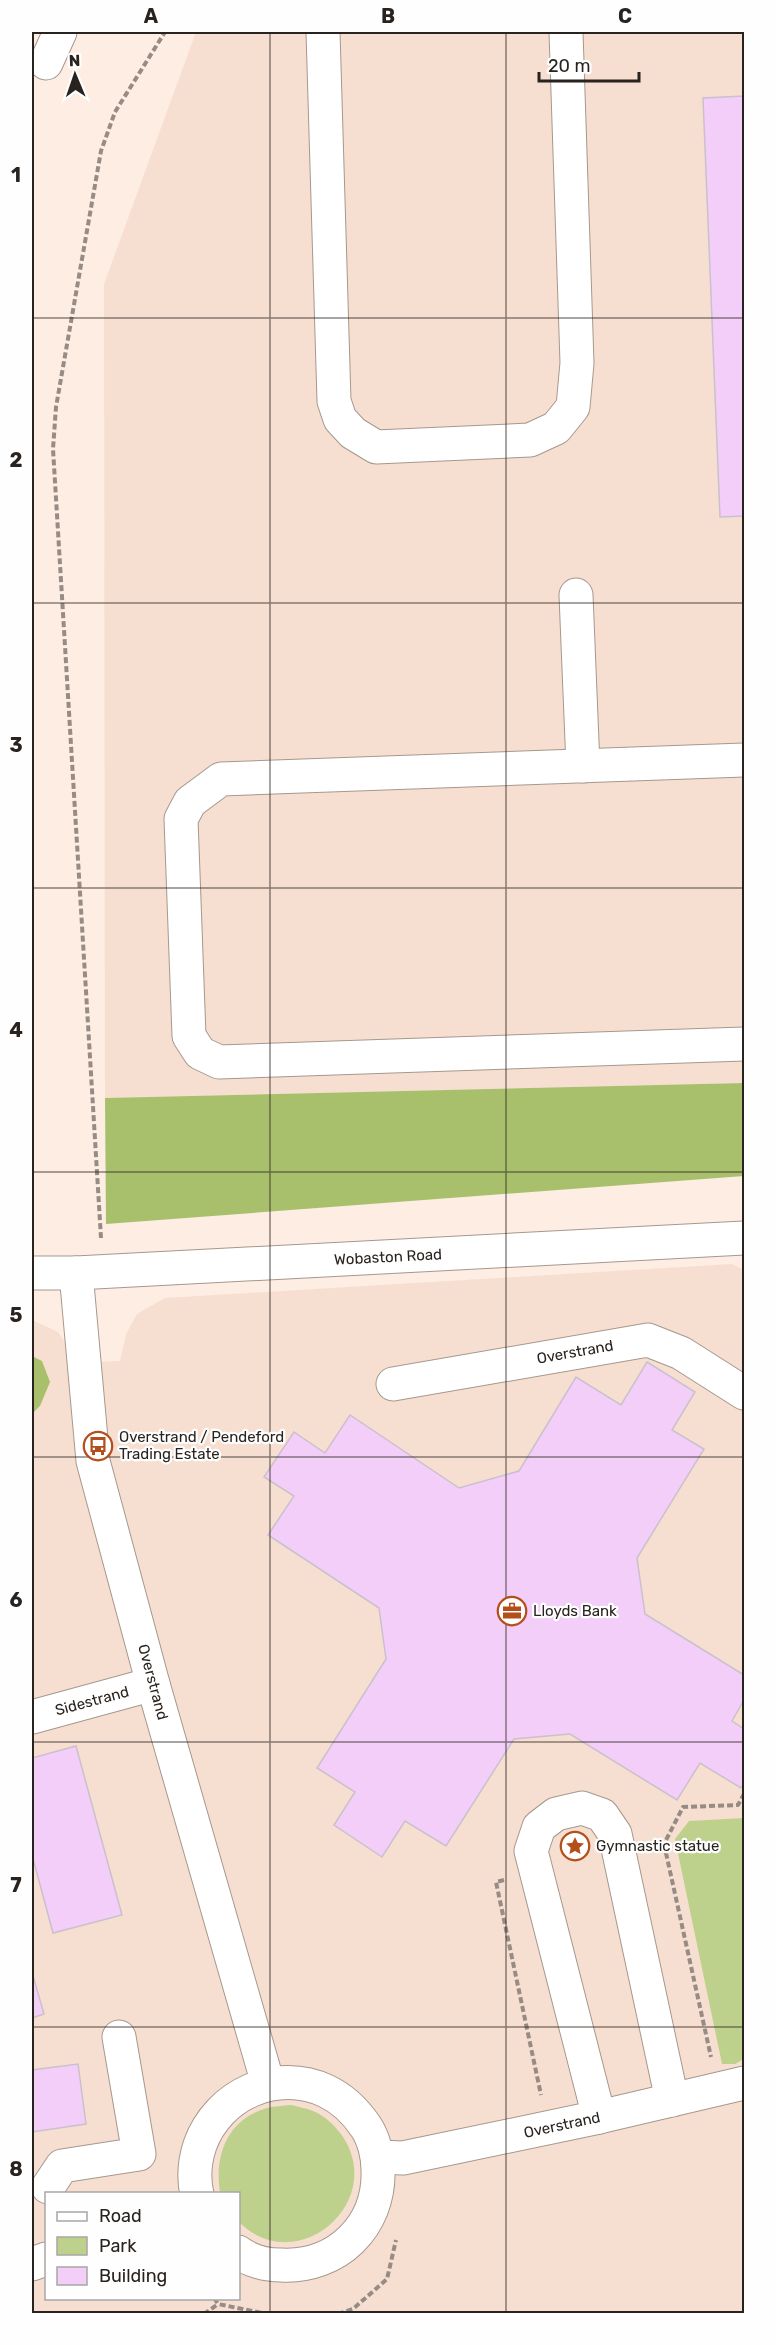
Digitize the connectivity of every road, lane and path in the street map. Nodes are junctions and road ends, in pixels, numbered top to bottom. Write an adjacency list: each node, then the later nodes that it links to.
1 (60, 32): 5 (street)
2 (165, 32): 11 (path)
3 (324, 32): 4 (street)
4 (566, 32)
5 (46, 63)
6 (576, 594): 8 (street)
7 (744, 760): 8 (street)
8 (583, 766): 9 (street)
9 (744, 1044)
10 (744, 1238): 13 (street, Wobaston Road)
11 (101, 1244)
12 (32, 1273): 13 (street, Wobaston Road)
13 (76, 1273): 16 (street, Overstrand)
14 (393, 1384): 15 (street, Overstrand)
15 (744, 1394)
16 (153, 1684): 17 (street, Sidestrand); 23 (street, Overstrand)
17 (32, 1717)
18 (744, 1794): 19 (path)
19 (664, 1844): 20 (path); 24 (path)
20 (619, 1853): 21 (street); 25 (street)
21 (537, 1873): 26 (street); 27 (path)
22 (119, 2037): 29 (street)
23 (268, 2084): 28 (street); 30 (street)
24 (731, 2086): 25 (street, Overstrand)
25 (672, 2100): 26 (street, Overstrand)
26 (599, 2117): 27 (street, Overstrand)
27 (548, 2128): 28 (street, Overstrand)
28 (378, 2157): 31 (street)
29 (43, 2190)
30 (197, 2192)
31 (240, 2253)
32 (215, 2300): 33 (path)
33 (218, 2304): 34 (path); 35 (path)
34 (204, 2313)
35 (267, 2313)

